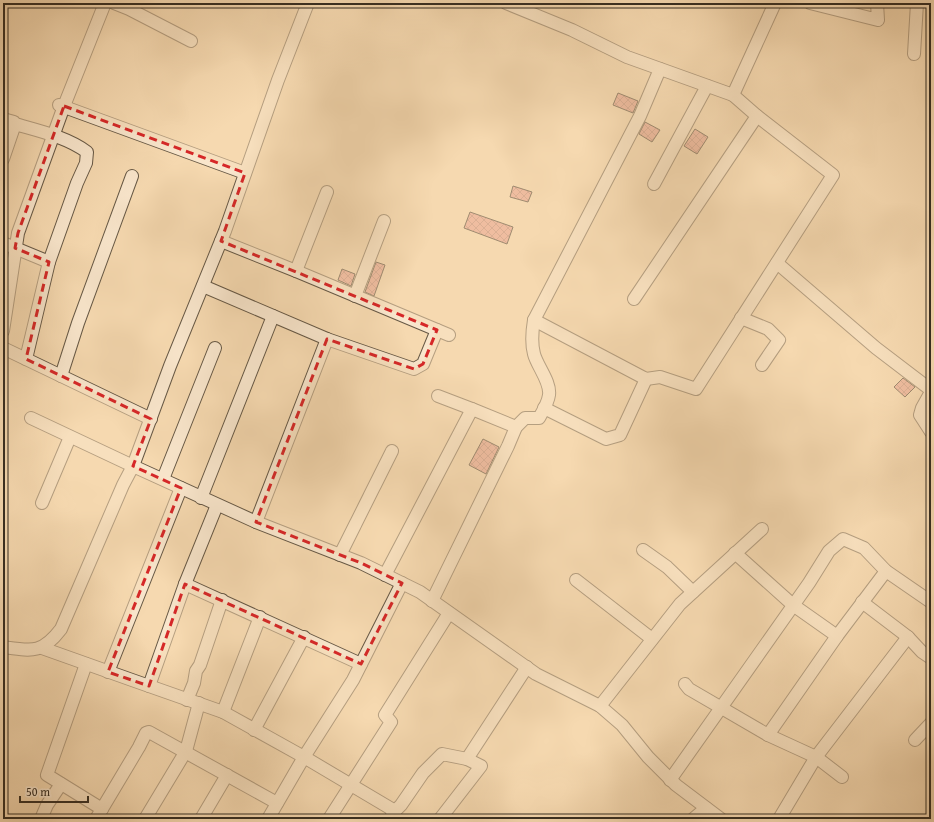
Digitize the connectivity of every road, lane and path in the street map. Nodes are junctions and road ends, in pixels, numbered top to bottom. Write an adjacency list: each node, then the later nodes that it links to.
1 (105, 3): 14 (street)
2 (114, 3): 9 (street)
3 (308, 3): 20 (street)
4 (506, 3): 11 (street)
5 (774, 3): 13 (street)
6 (810, 3): 7 (street)
7 (877, 3)
8 (917, 3): 10 (street)
9 (191, 41)
10 (914, 54)
11 (660, 69): 12 (street); 36 (street)
12 (707, 86): 13 (street); 22 (street)
13 (733, 95): 15 (street)
14 (61, 106): 18 (street); 20 (street)
15 (757, 116): 29 (street); 33 (street)
16 (3, 119): 17 (street)
17 (15, 124): 18 (street); 19 (street)
18 (53, 136): 27 (street); 28 (street)
19 (3, 159)
20 (246, 173): 25 (street)
21 (132, 176): 45 (street)
22 (654, 184)
23 (327, 192): 30 (street)
24 (384, 221): 32 (street)
25 (221, 240): 30 (street); 31 (street)
26 (3, 243): 27 (street)
27 (16, 248): 28 (street); 38 (street)
28 (49, 262): 43 (street)
29 (777, 263): 35 (street); 47 (street)
30 (296, 271): 32 (street)
31 (203, 286): 34 (street); 52 (street)
32 (355, 296): 37 (street)
33 (634, 299)
34 (273, 316): 40 (street); 60 (street)
35 (741, 318): 44 (street); 46 (street)
36 (534, 320): 46 (street); 49 (street)
37 (437, 330): 39 (street); 40 (street)
38 (3, 331)
39 (449, 335)
40 (327, 339): 63 (street)
41 (3, 348): 43 (street)
42 (214, 348): 58 (street)
43 (26, 359): 45 (street)
44 (762, 365)
45 (61, 376): 52 (street)
46 (646, 378): 49 (street)
47 (931, 391): 54 (street)
48 (438, 396): 50 (street)
49 (544, 408): 53 (street)
50 (472, 409): 53 (street); 69 (street)
51 (30, 418): 55 (street)
52 (151, 419): 57 (street)
53 (516, 427): 75 (street)
54 (931, 432)
55 (70, 437): 57 (street); 61 (street)
56 (392, 451): 67 (street)
57 (133, 466): 58 (street); 86 (street)
58 (163, 479): 59 (street)
59 (181, 488): 60 (street); 91 (street)
60 (201, 498): 62 (street)
61 (42, 503)
62 (217, 505): 63 (street); 72 (street)
63 (256, 522): 67 (street)
64 (762, 529): 66 (street)
65 (643, 550): 73 (street)
66 (735, 553): 73 (street); 78 (street)
67 (340, 555): 69 (street)
68 (886, 571): 76 (street); 77 (street); 78 (street)
69 (385, 575): 71 (street)
70 (576, 580): 84 (street)
71 (402, 583): 75 (street); 89 (street)
72 (185, 584): 74 (street); 93 (street)
73 (693, 592): 84 (street)
74 (222, 600): 80 (street); 94 (street)
75 (432, 600): 79 (street)
76 (862, 602): 81 (street); 83 (street)
77 (931, 602)
78 (793, 605): 81 (street); 96 (street)
79 (449, 612): 90 (street); 110 (street)
80 (260, 617): 82 (street); 97 (street)
81 (837, 636): 100 (street)
82 (304, 637): 89 (street); 99 (street)
83 (908, 638): 87 (street); 104 (street)
84 (652, 639): 95 (street)
85 (3, 647): 86 (street)
86 (42, 648): 88 (street)
87 (931, 658)
88 (86, 664): 91 (street); 109 (street)
89 (361, 664): 103 (street)
90 (527, 667): 95 (street); 105 (street)
91 (108, 672): 93 (street)
92 (685, 684): 96 (street)
93 (149, 686): 94 (street)
94 (193, 702): 97 (street); 102 (street)
95 (600, 706): 108 (street)
96 (721, 708): 100 (street); 108 (street)
97 (224, 712): 99 (street)
98 (931, 723): 101 (street)
99 (254, 730): 103 (street)
100 (768, 735): 104 (street)
101 (915, 740)
102 (186, 751): 106 (street); 113 (street); 116 (street)
103 (304, 757): 110 (street); 111 (street)
104 (816, 757): 107 (street); 123 (street)
105 (467, 759): 114 (street); 120 (street)
106 (227, 775): 111 (street); 117 (street)
107 (842, 777)
108 (670, 780): 112 (street)
109 (61, 784): 113 (street); 115 (street)
110 (350, 784): 114 (street); 119 (street)
111 (277, 803): 118 (street)
112 (706, 808): 121 (street); 122 (street)
113 (99, 814)
114 (393, 815)
115 (41, 819)
116 (145, 819)
117 (201, 819)
118 (268, 819)
119 (329, 819)
120 (440, 819)
121 (692, 819)
122 (721, 819)
123 (779, 819)

